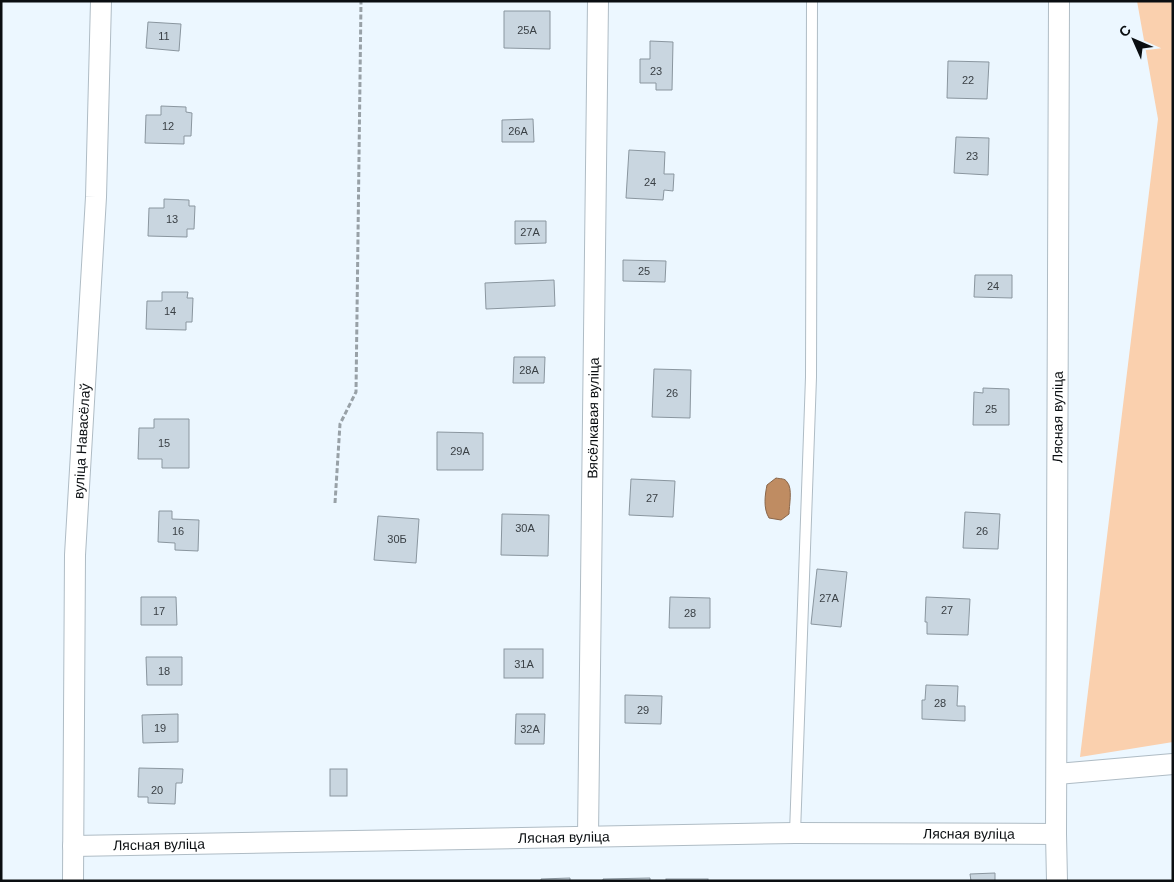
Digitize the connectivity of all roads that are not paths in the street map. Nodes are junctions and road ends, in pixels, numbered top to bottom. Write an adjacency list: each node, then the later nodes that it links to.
1 (101, 1): 10 (street, вуліца Навасёлаў)
2 (598, 1): 9 (street, Вясёлкавая вуліца)
3 (812, 1): 7 (lane)
4 (1059, 1): 6 (street, Лясная вуліца)
5 (1173, 764): 6 (street)
6 (1057, 774): 8 (street, Лясная вуліца)
7 (795, 833): 8 (street, Лясная вуліца); 9 (street, Лясная вуліца)
8 (1056, 834): 12 (street, Лясная вуліца)
9 (588, 836): 10 (street, Лясная вуліца)
10 (73, 846): 11 (street, вуліца Навасёлаў)
11 (73, 881)
12 (1058, 881)

